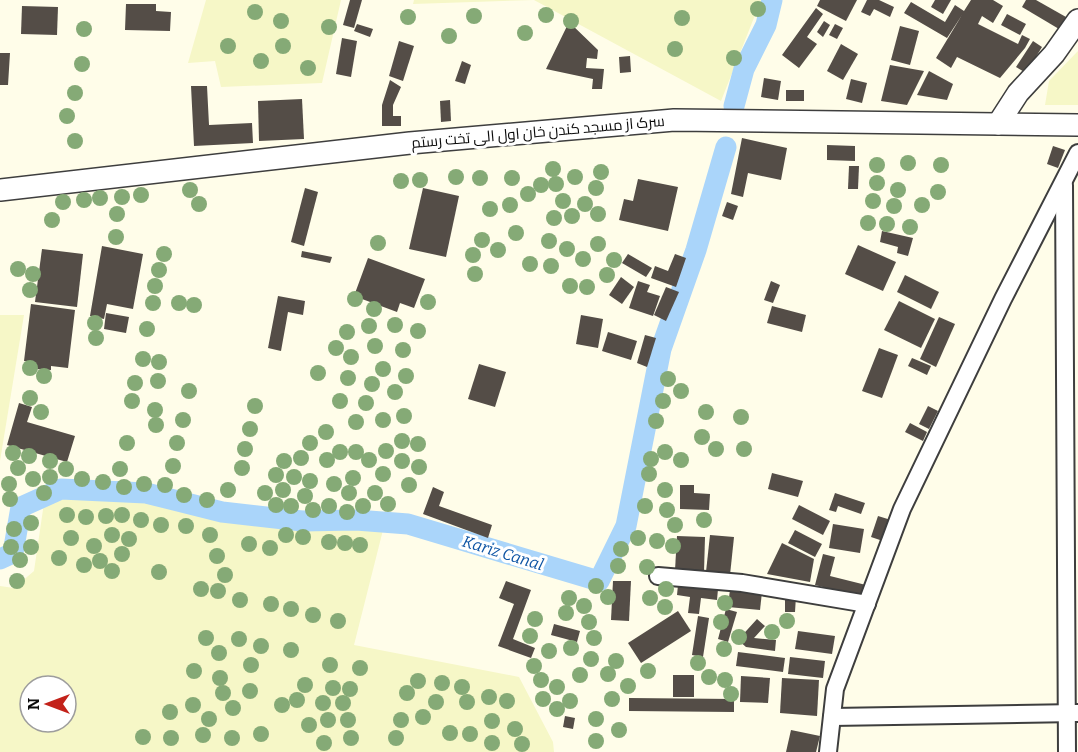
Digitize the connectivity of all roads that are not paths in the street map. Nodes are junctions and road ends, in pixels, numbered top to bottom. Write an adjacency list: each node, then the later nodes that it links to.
1 (1078, 20): 2 (street)
2 (998, 124): 3 (street, سرک از مسجد کندن خان اول الی تخت رستم); 6 (street, سرک از مسجد کندن خان اول الی تخت رستم)
3 (1078, 126)
4 (1078, 153): 5 (street)
5 (1064, 182): 8 (street); 9 (street)
6 (0, 190)
7 (658, 576): 8 (street)
8 (867, 604): 10 (street)
9 (1073, 713): 10 (street); 12 (street)
10 (832, 717): 11 (street)
11 (828, 752)
12 (1067, 752)

